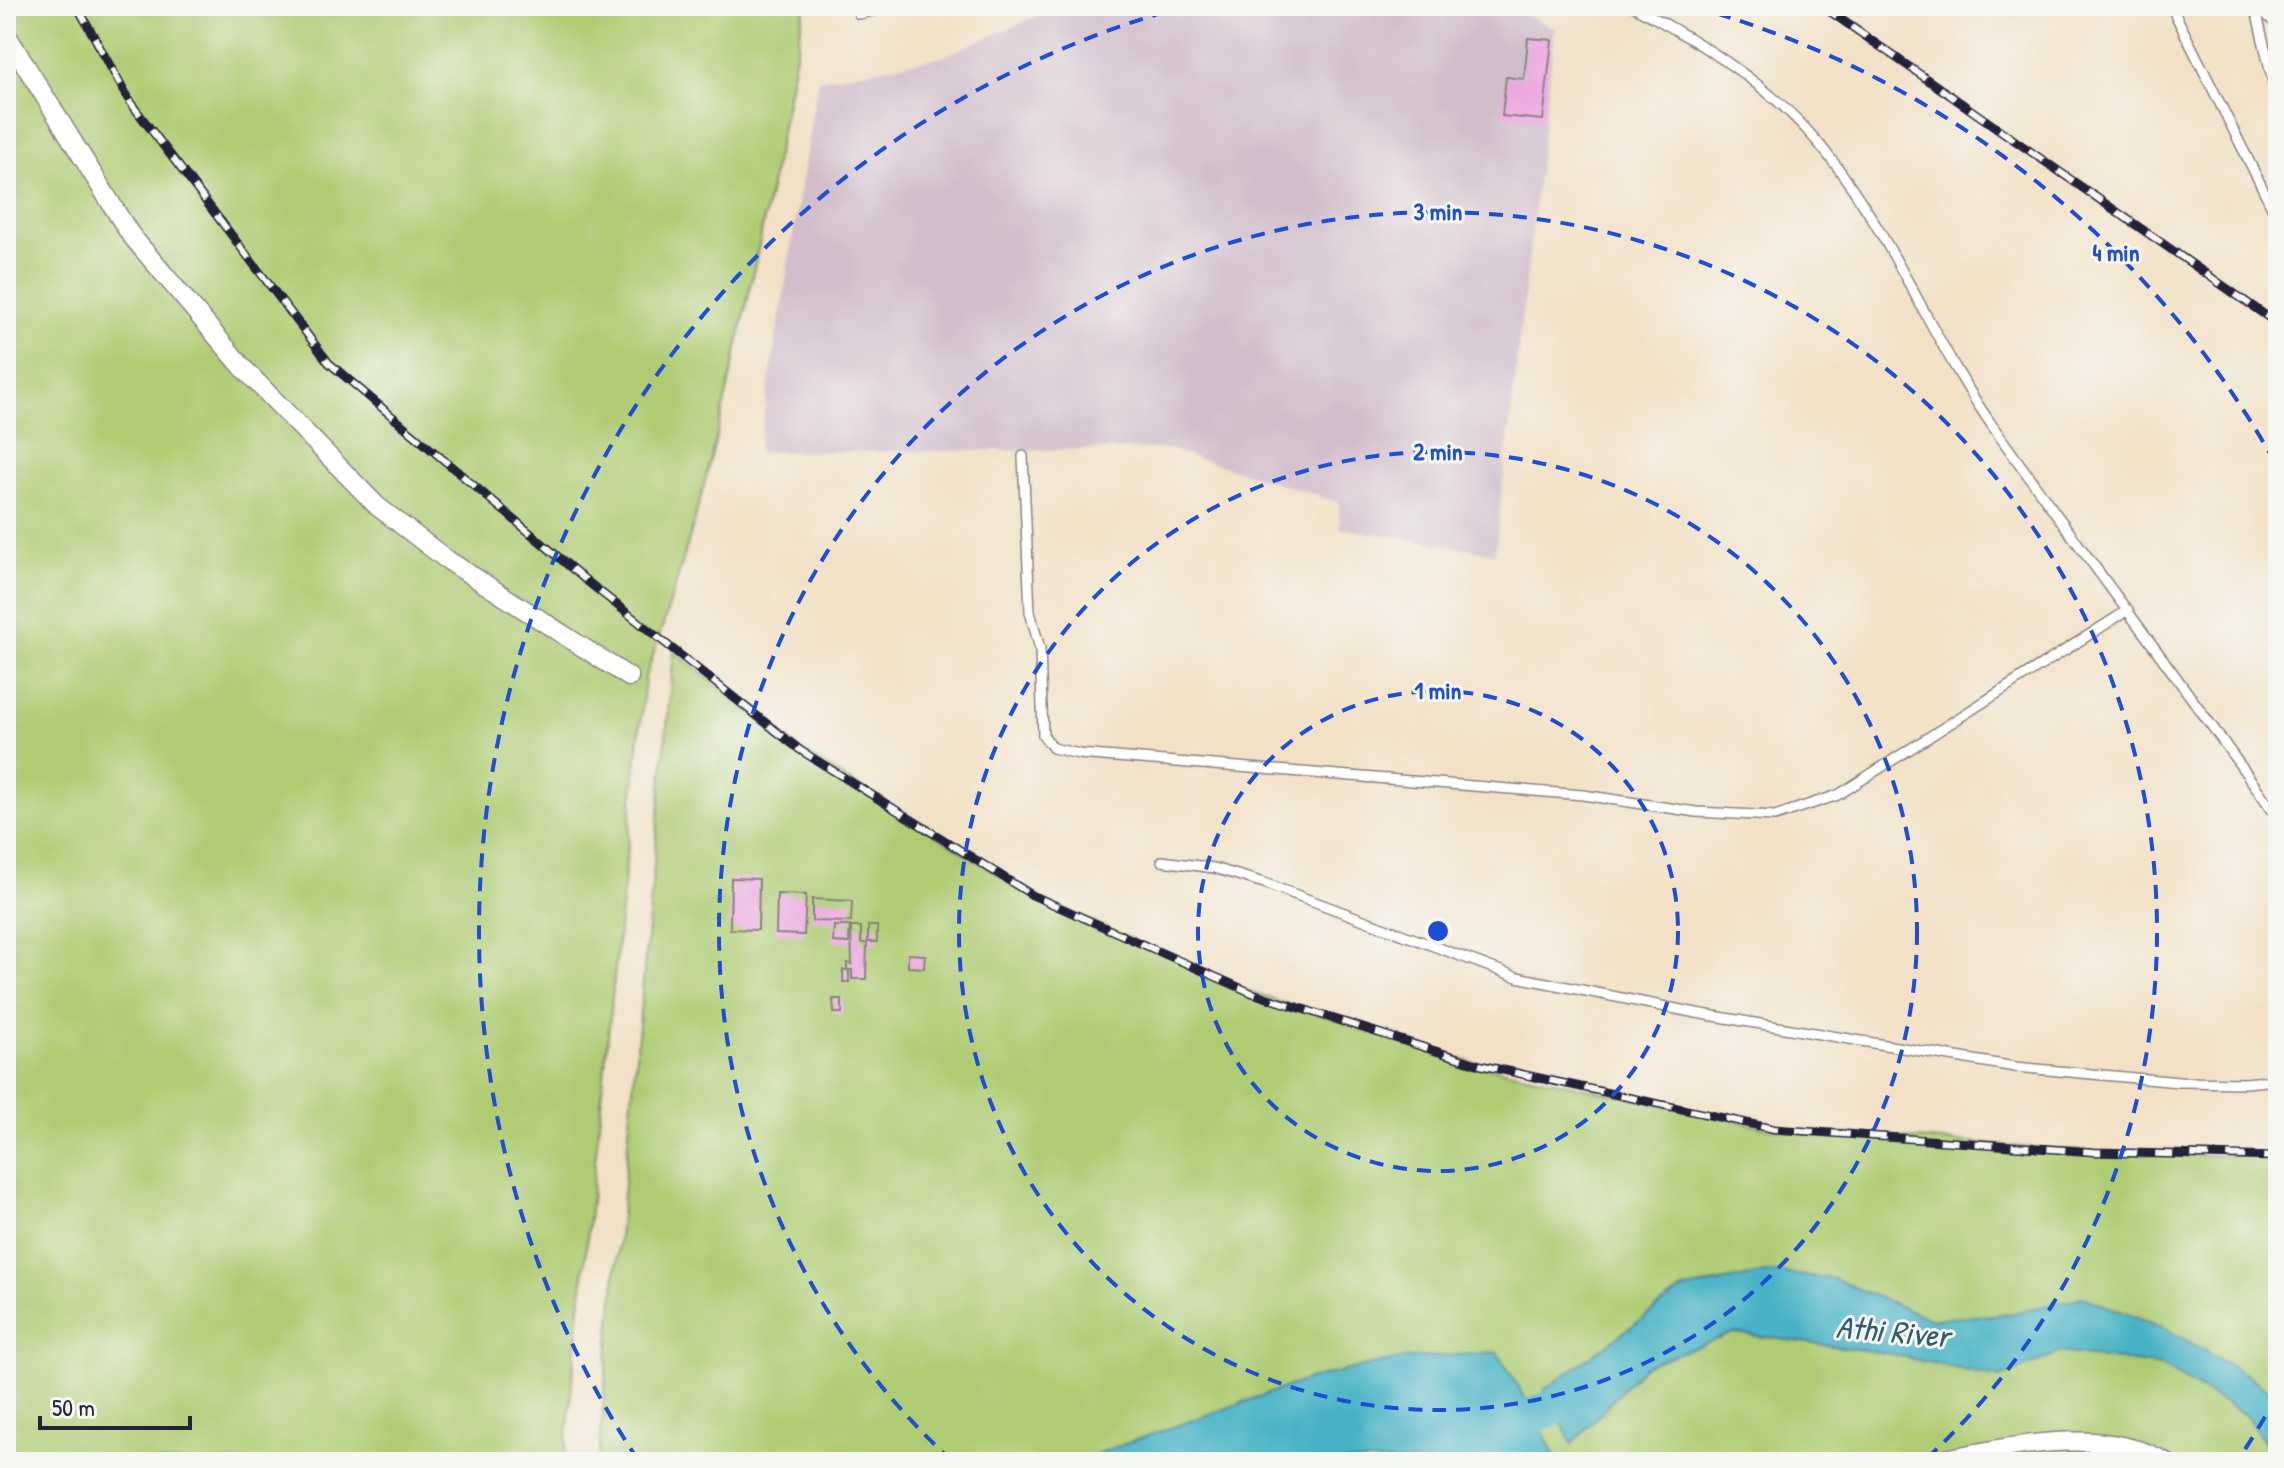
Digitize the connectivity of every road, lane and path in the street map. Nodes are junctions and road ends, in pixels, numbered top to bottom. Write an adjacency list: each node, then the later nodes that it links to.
1 (896, 6): 5 (lane)
2 (1633, 6): 11 (lane)
3 (2171, 6): 9 (lane)
4 (2256, 6): 6 (lane); 8 (lane)
5 (859, 14)
6 (2278, 25)
7 (6, 34): 12 (street)
8 (2278, 103)
9 (2278, 219)
10 (1023, 456): 11 (lane)
11 (2128, 610): 13 (lane)
12 (629, 677)
13 (2278, 818)
14 (1162, 861): 15 (lane)
15 (2278, 1080)
16 (1929, 1462): 17 (street)
17 (2166, 1462)

